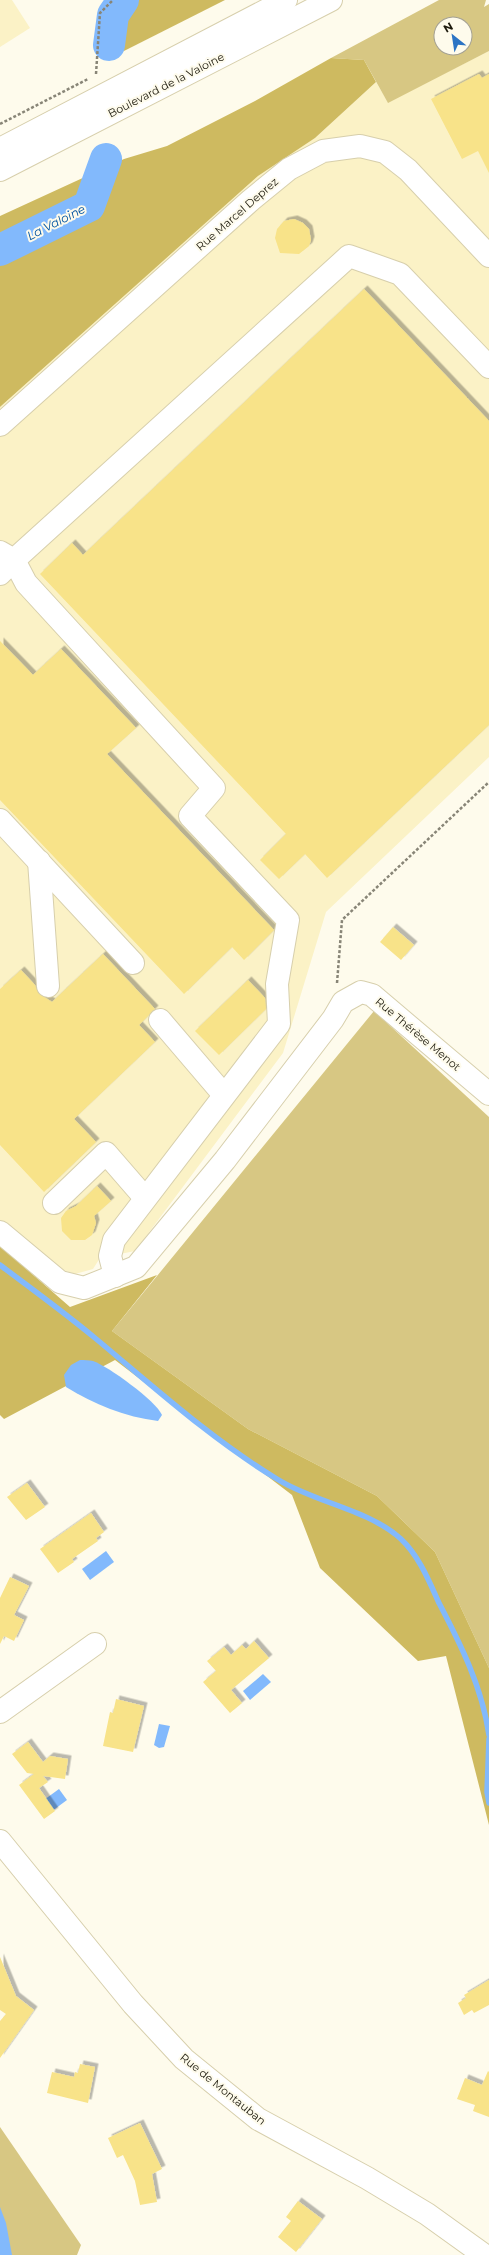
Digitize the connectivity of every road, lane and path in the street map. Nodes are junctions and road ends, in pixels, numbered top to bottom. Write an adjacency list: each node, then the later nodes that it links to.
1 (113, 0): 4 (path)
2 (286, 0): 5 (street, Boulevard de la Valoine)
3 (332, 0): 6 (street, Boulevard de la Valoine)
4 (96, 74)
5 (0, 148)
6 (0, 170)
7 (489, 255): 9 (street, Rue Marcel Deprez)
8 (489, 367): 10 (street)
9 (0, 425)
10 (5, 562): 19 (street)
11 (489, 782): 16 (path)
12 (0, 820): 13 (street)
13 (39, 861): 14 (street); 15 (street)
14 (134, 963)
15 (48, 986)
16 (343, 1002): 18 (street, Rue Thérèse Menot); 23 (street)
17 (160, 1020): 19 (street)
18 (489, 1094)
19 (224, 1095): 20 (street)
20 (145, 1198): 21 (street); 23 (street)
21 (54, 1203)
22 (0, 1232): 23 (street)
23 (114, 1276)
24 (95, 1644): 25 (street)
25 (0, 1712)
26 (0, 1842): 28 (street, Rue de Montauban)
27 (489, 2250): 28 (street)
28 (484, 2255)

